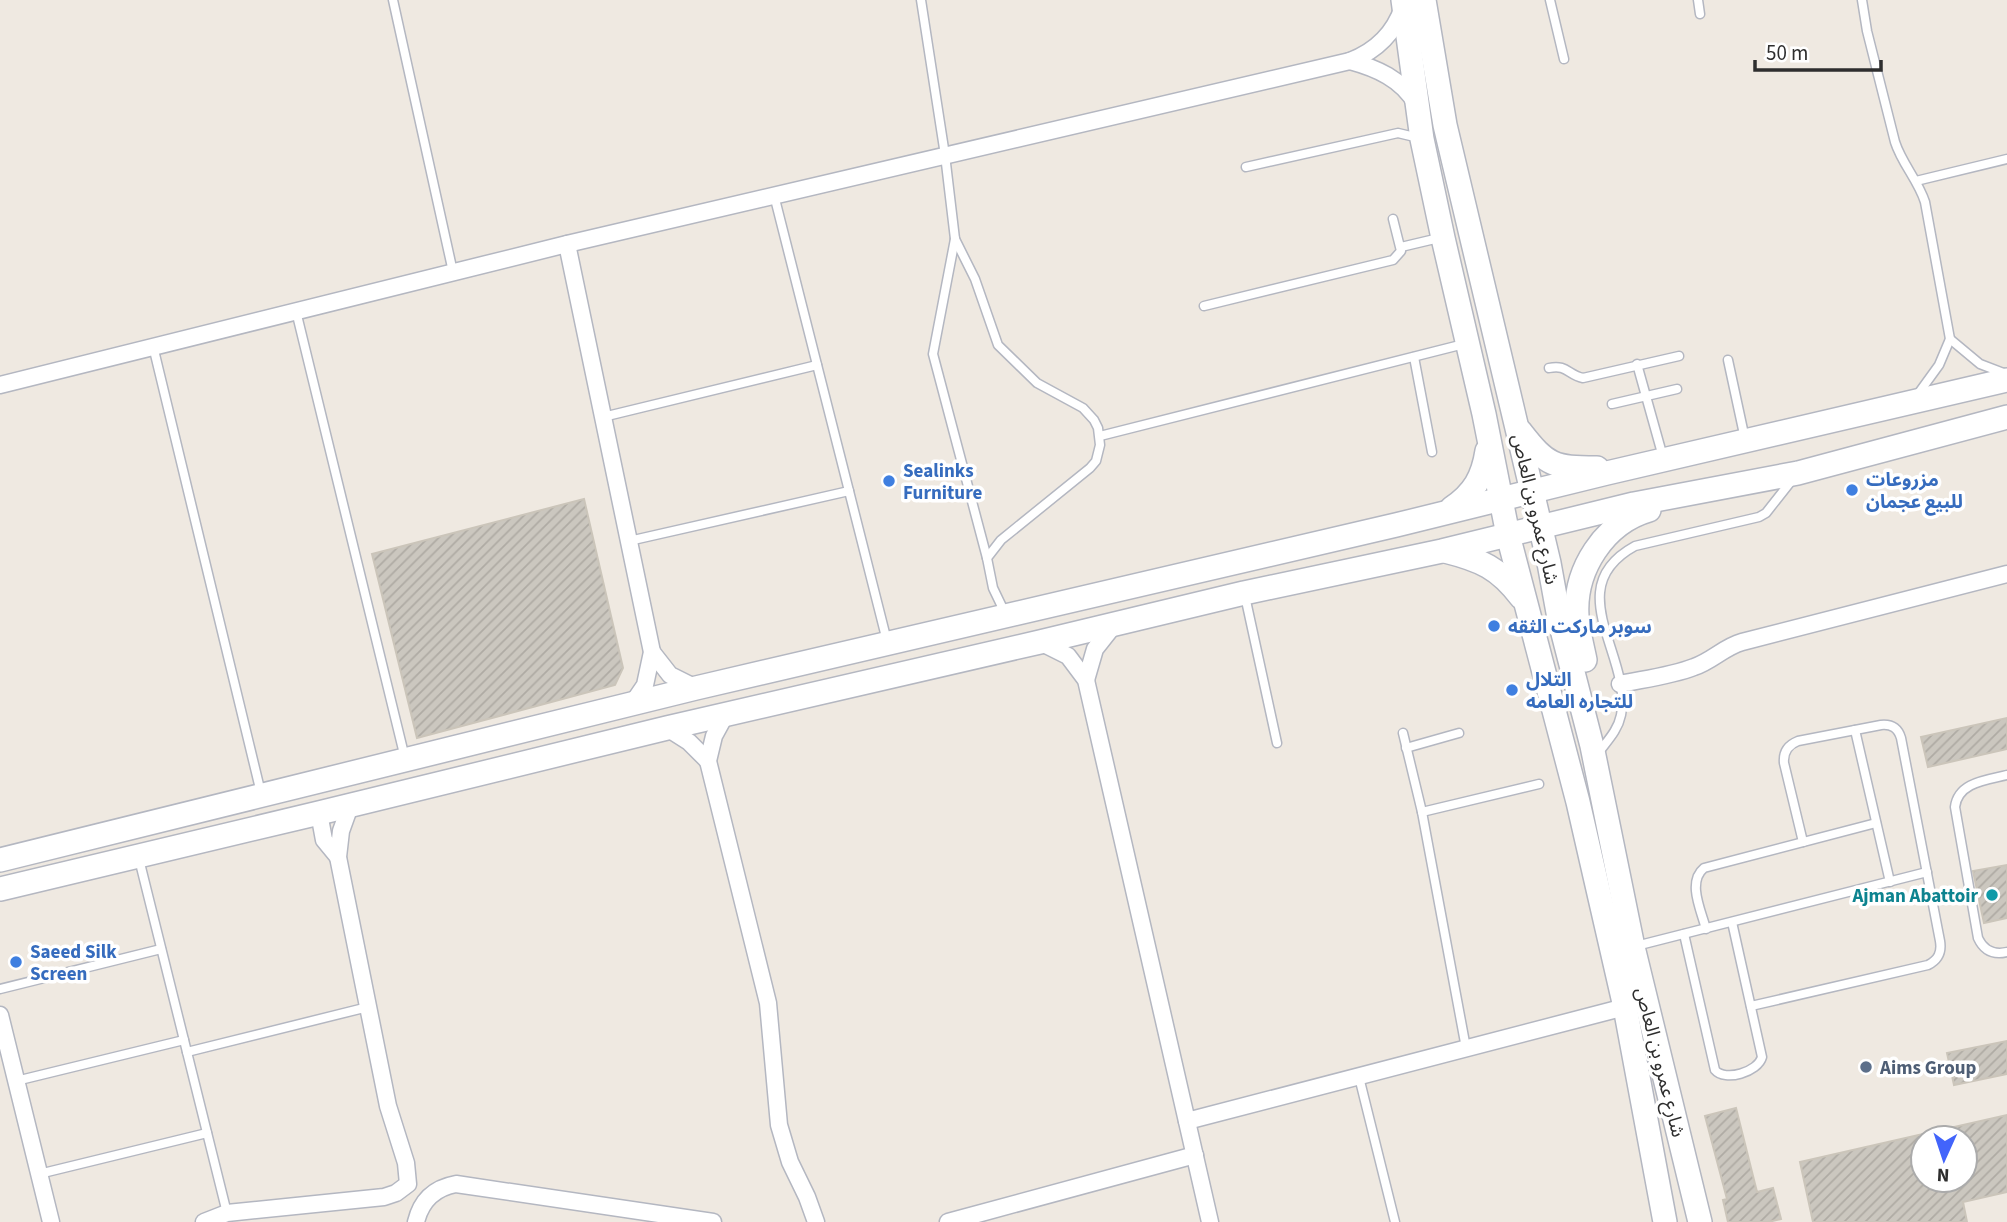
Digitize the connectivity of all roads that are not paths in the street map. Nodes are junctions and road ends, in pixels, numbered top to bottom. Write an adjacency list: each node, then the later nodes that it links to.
1 (393, 0): 22 (lane)
2 (921, 0): 12 (lane)
3 (1550, 0): 8 (lane)
4 (1698, 0): 7 (lane)
5 (1862, 0): 15 (lane)
6 (1410, 2): 9 (street); 10 (main road, شارع عمرو بن العاص); 42 (main road, شارع عمرو بن العاص)
7 (1700, 14)
8 (1564, 60)
9 (1350, 61): 10 (street); 12 (street)
10 (1418, 108): 11 (main road, شارع عمرو بن العاص)
11 (1422, 138): 14 (lane); 18 (main road, شارع عمرو بن العاص)
12 (945, 155): 16 (street); 19 (lane)
13 (2007, 159): 15 (lane)
14 (1246, 167)
15 (1916, 181): 25 (lane)
16 (774, 195): 20 (street); 32 (lane)
17 (1394, 219): 21 (lane)
18 (1443, 237): 21 (lane); 26 (main road, شارع عمرو بن العاص)
19 (955, 239): 43 (lane); 59 (lane)
20 (568, 244): 22 (street); 40 (street)
21 (1401, 247): 23 (lane)
22 (453, 272): 24 (street)
23 (1204, 306)
24 (296, 311): 27 (street); 80 (lane)
25 (1950, 339): 34 (lane); 38 (lane)
26 (1467, 344): 29 (lane); 44 (main road, شارع عمرو بن العاص)
27 (153, 346): 35 (street); 84 (lane)
28 (1679, 356): 31 (lane)
29 (1415, 357): 43 (lane); 46 (lane)
30 (1728, 360): 45 (lane)
31 (1637, 364): 33 (lane); 37 (lane)
32 (817, 365): 40 (lane); 51 (lane)
33 (1549, 368)
34 (2007, 377): 38 (main road)
35 (0, 384)
36 (1677, 390): 37 (lane)
37 (1646, 397): 39 (lane); 47 (lane)
38 (1913, 402): 45 (main road)
39 (1612, 404)
40 (603, 417): 57 (street)
41 (2007, 417): 49 (main road)
42 (1517, 427): 48 (main road); 52 (main road, شارع عمرو بن العاص)
43 (1100, 436): 59 (lane)
44 (1489, 437): 53 (main road, شارع عمرو بن العاص); 54 (main road)
45 (1745, 441): 47 (main road)
46 (1432, 452)
47 (1664, 460): 48 (main road)
48 (1632, 467): 52 (main road)
49 (1798, 473): 50 (main road); 69 (lane)
50 (1757, 482): 55 (main road); 78 (main road)
51 (849, 491): 57 (lane); 66 (lane)
52 (1532, 491): 53 (main road); 55 (main road, شارع عمرو بن العاص)
53 (1500, 499): 54 (main road); 56 (main road, شارع عمرو بن العاص)
54 (1448, 511): 63 (main road)
55 (1540, 526): 56 (main road); 78 (main road, شارع عمرو بن العاص)
56 (1508, 535): 58 (main road); 62 (main road, شارع عمرو بن العاص)
57 (629, 541): 67 (street)
58 (1442, 551): 61 (main road); 62 (main road)
59 (987, 558): 63 (lane)
60 (2007, 574): 69 (street)
61 (1244, 593): 64 (main road); 77 (lane)
62 (1526, 605): 105 (main road, شارع عمرو بن العاص)
63 (1006, 616): 66 (main road)
64 (1115, 623): 65 (main road); 68 (street)
65 (1040, 642): 68 (street); 72 (main road)
66 (888, 643): 70 (main road)
67 (652, 652): 70 (street); 71 (street)
68 (1086, 680): 112 (street)
69 (1619, 684): 78 (lane)
70 (696, 688): 71 (main road)
71 (632, 704): 80 (main road)
72 (726, 714): 73 (main road); 81 (street)
73 (667, 727): 81 (street); 85 (main road)
74 (1855, 730): 88 (lane); 89 (lane); 93 (lane)
75 (1403, 733): 79 (lane)
76 (1459, 733): 79 (lane)
77 (1277, 743)
78 (1592, 746): 99 (main road, شارع عمرو بن العاص)
79 (1406, 748): 86 (lane)
80 (406, 761): 84 (main road); 87 (main road)
81 (708, 761): 123 (street)
82 (2007, 775): 101 (lane)
83 (1539, 784): 86 (lane)
84 (262, 796): 90 (main road); 92 (main road)
85 (350, 806): 87 (main road); 91 (street)
86 (1422, 812): 108 (lane)
87 (319, 813): 90 (main road); 91 (street)
88 (1876, 823): 89 (lane); 94 (lane)
89 (1803, 842): 97 (lane)
90 (142, 854): 95 (main road); 100 (lane)
91 (338, 857): 104 (street)
92 (0, 860)
93 (1927, 873): 94 (lane); 103 (lane)
94 (1890, 882): 96 (lane)
95 (0, 889)
96 (1732, 922): 97 (lane); 103 (lane)
97 (1706, 929): 98 (lane)
98 (1684, 934): 99 (lane); 103 (lane)
99 (1633, 947): 128 (main road, شارع عمرو بن العاص)
100 (161, 949): 102 (lane); 107 (lane)
101 (2007, 952)
102 (0, 989)
103 (1751, 1006)
104 (368, 1007): 109 (lane); 116 (street)
105 (1625, 1007): 108 (street); 127 (main road, شارع عمرو بن العاص)
106 (0, 1015): 111 (street)
107 (184, 1040): 109 (lane); 111 (lane)
108 (1466, 1048): 110 (street)
109 (187, 1052): 113 (lane)
110 (1359, 1077): 112 (street); 126 (lane)
111 (16, 1081): 115 (street)
112 (1187, 1121): 114 (street)
113 (207, 1133): 115 (lane); 118 (lane)
114 (1195, 1155): 124 (street); 125 (street)
115 (39, 1174): 119 (street)
116 (408, 1184): 117 (street); 118 (street)
117 (429, 1198): 121 (street); 122 (street)
118 (227, 1213): 120 (street)
119 (51, 1222)
120 (204, 1222)
121 (416, 1222)
122 (713, 1222)
123 (816, 1222)
124 (948, 1222)
125 (1210, 1222)
126 (1395, 1222)
127 (1665, 1222)
128 (1700, 1222)

